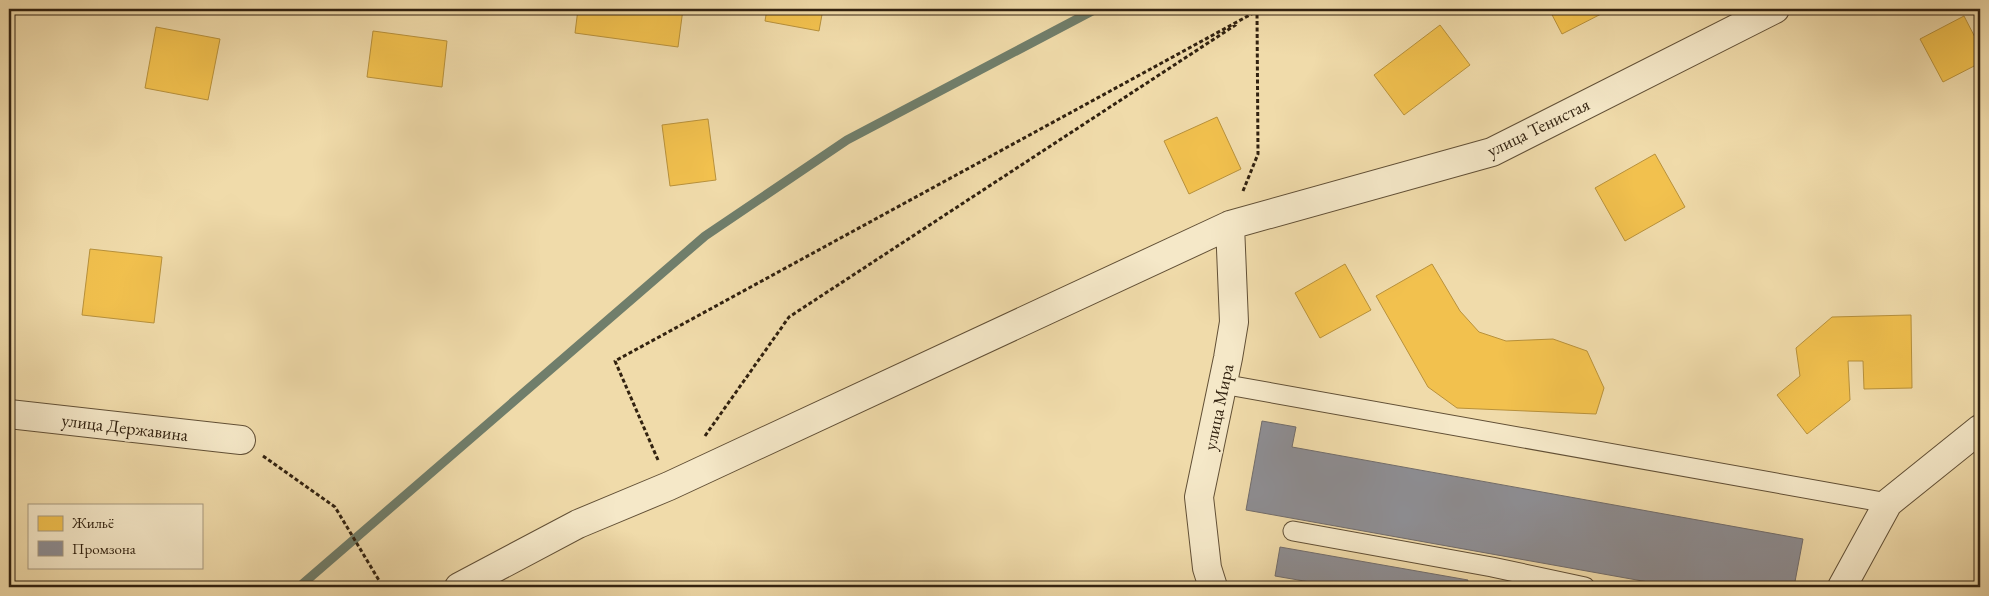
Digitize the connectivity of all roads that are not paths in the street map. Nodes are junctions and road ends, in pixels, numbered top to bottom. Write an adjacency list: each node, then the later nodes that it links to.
1 (1775, 9): 2 (street, улица Тенистая)
2 (1230, 225): 3 (street, улица Мира); 9 (street, улица Тенистая)
3 (1222, 384): 7 (lane); 10 (street, улица Мира)
4 (9, 414): 6 (street, улица Державина)
5 (1980, 429): 7 (street)
6 (241, 440)
7 (1888, 503): 12 (street)
8 (1294, 531): 11 (lane)
9 (459, 587)
10 (1213, 587)
11 (1585, 587)
12 (1842, 587)

